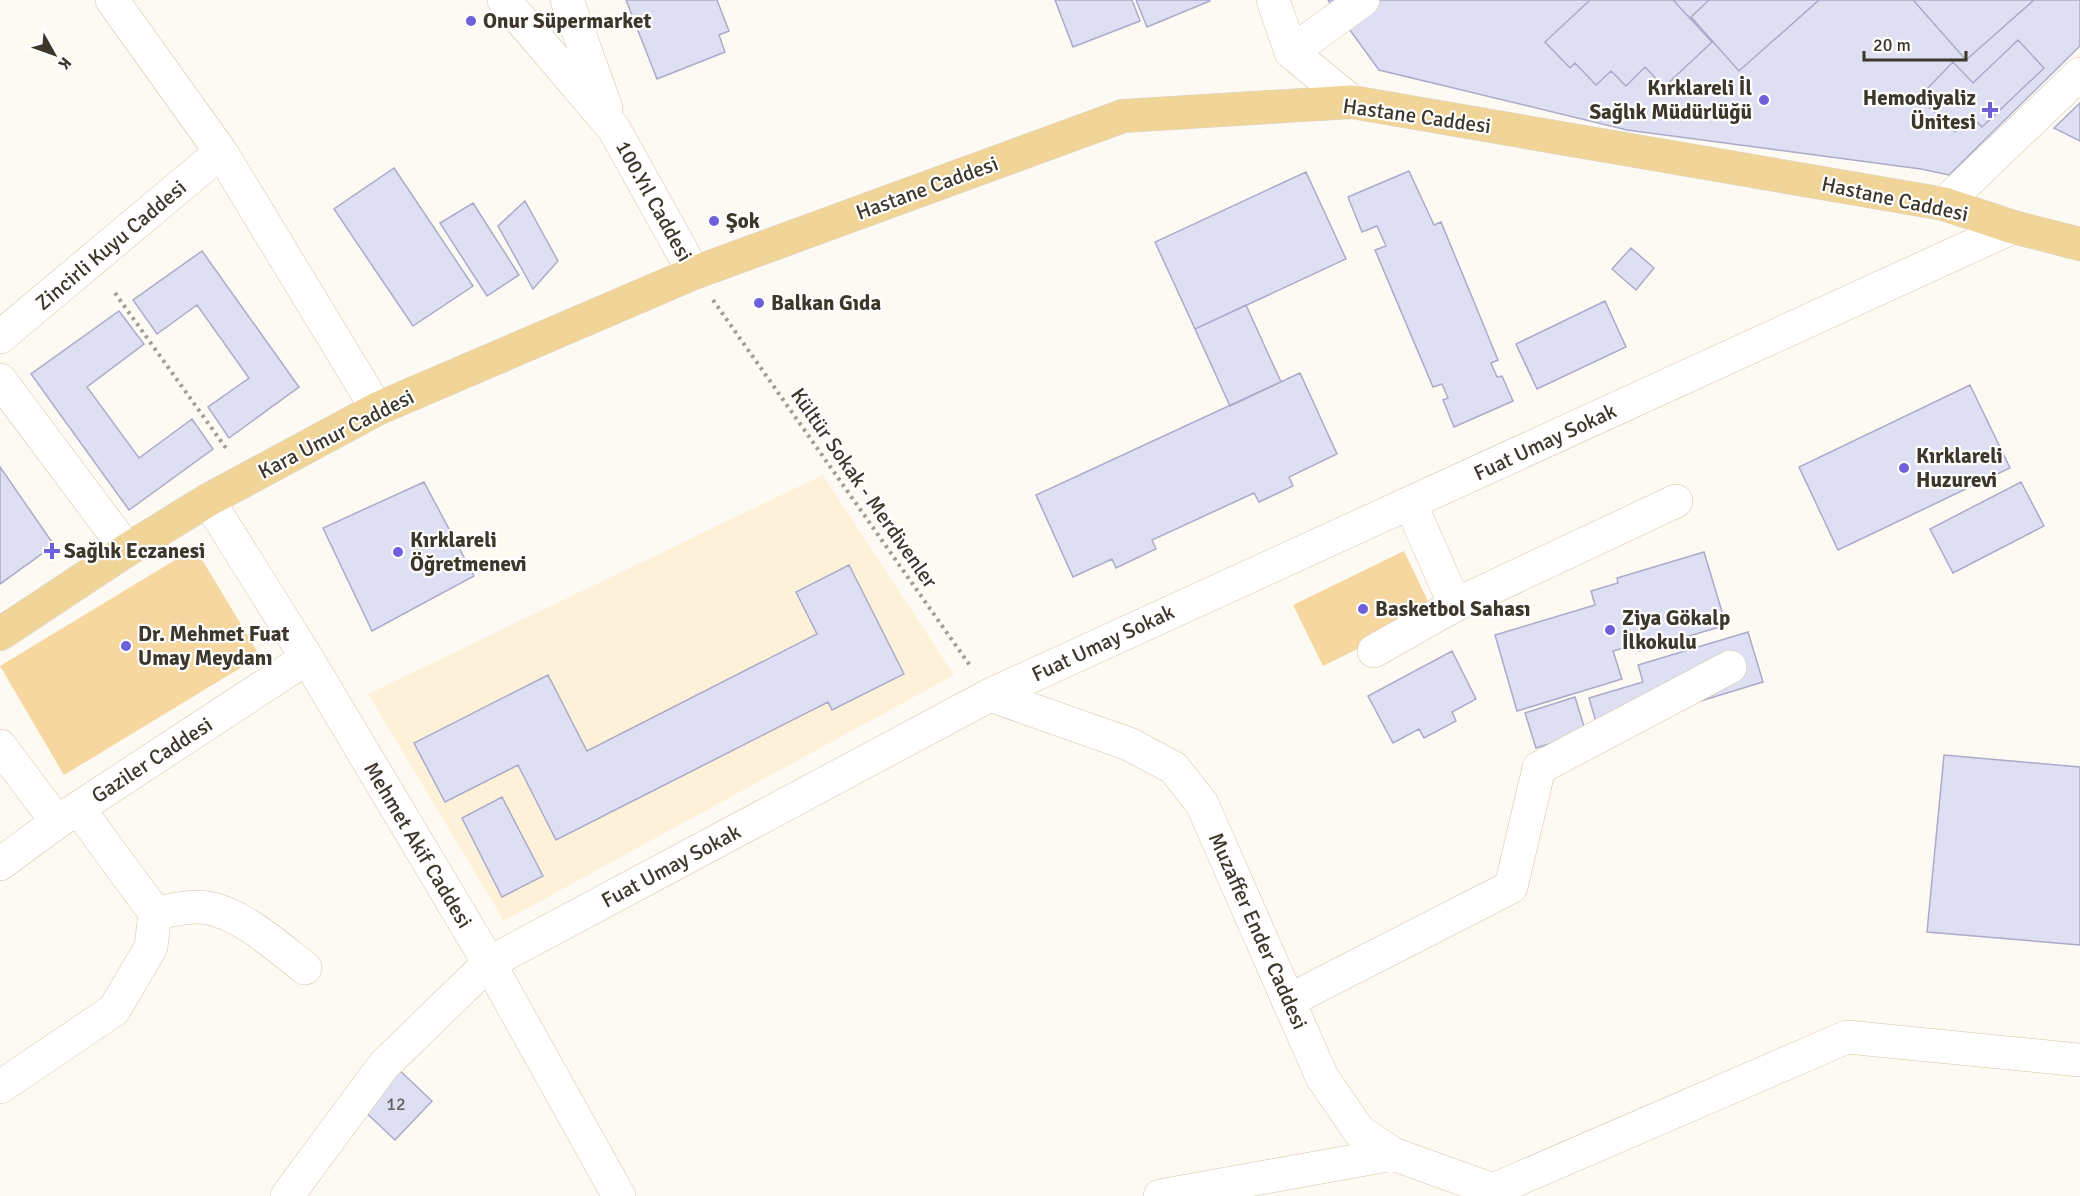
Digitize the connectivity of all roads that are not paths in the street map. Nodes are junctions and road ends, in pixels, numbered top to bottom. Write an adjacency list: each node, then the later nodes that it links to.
1 (504, 0): 9 (street, 100.Yıl Caddesi)
2 (567, 0): 9 (street, 100.Yıl Caddesi)
3 (1273, 0): 6 (street)
4 (1363, 0): 6 (street)
5 (118, 2): 10 (street)
6 (1291, 52): 8 (street)
7 (2080, 74): 11 (street)
8 (1352, 102): 11 (main road, Hastane Caddesi); 15 (main road, Hastane Caddesi)
9 (614, 129): 15 (street, 100.Yıl Caddesi)
10 (221, 152): 16 (street, Zincirli Kuyu Caddesi); 18 (street)
11 (1944, 204): 12 (main road, Hastane Caddesi)
12 (2013, 227): 13 (main road); 14 (main road); 21 (street, Fuat Umay Sokak)
13 (2080, 244)
14 (2080, 262)
15 (694, 273): 18 (main road, Kara Umur Caddesi)
16 (0, 338)
17 (0, 380): 22 (street)
18 (377, 409): 19 (main road, Kara Umur Caddesi)
19 (208, 500): 22 (main road, Kara Umur Caddesi); 26 (street, Mehmet Akif Caddesi)
20 (1676, 501): 23 (street)
21 (1410, 503): 23 (street); 28 (street, Fuat Umay Sokak)
22 (127, 550): 24 (main road, Kara Umur Caddesi)
23 (1455, 605): 25 (street)
24 (0, 634)
25 (1374, 651)
26 (307, 658): 30 (street, Gaziler Caddesi); 33 (street, Mehmet Akif Caddesi)
27 (1730, 667): 35 (street)
28 (990, 695): 33 (street, Fuat Umay Sokak); 35 (street, Muzaffer Ender Caddesi)
29 (0, 747): 30 (street)
30 (68, 815): 31 (street, Gaziler Caddesi); 32 (street)
31 (0, 864)
32 (155, 913): 34 (street); 37 (street)
33 (489, 963): 41 (street, Fuat Umay Sokak); 42 (street, Mehmet Akif Caddesi)
34 (305, 968)
35 (1288, 1002): 38 (street, Muzaffer Ender Caddesi)
36 (2080, 1060): 40 (street)
37 (0, 1087)
38 (1393, 1154): 39 (street); 40 (street, Muzaffer Ender Caddesi)
39 (1221, 1191): 43 (street)
40 (1497, 1193)
41 (287, 1196)
42 (619, 1196)
43 (1160, 1196)

